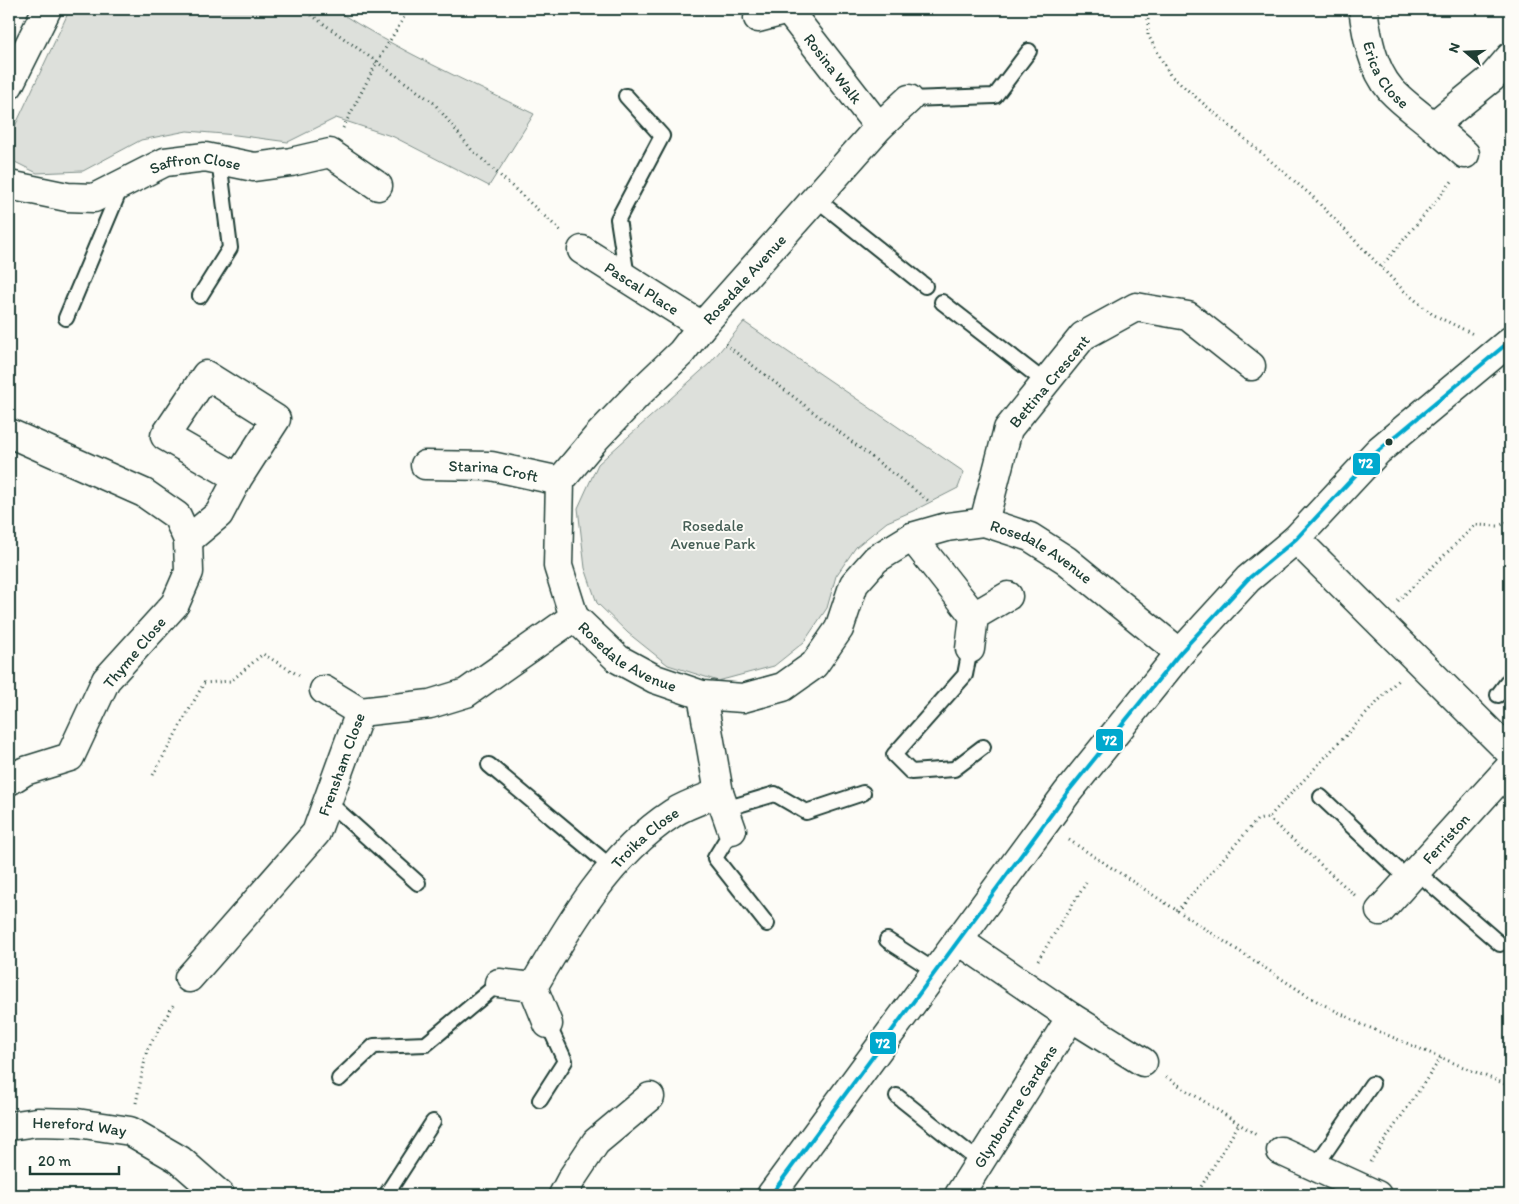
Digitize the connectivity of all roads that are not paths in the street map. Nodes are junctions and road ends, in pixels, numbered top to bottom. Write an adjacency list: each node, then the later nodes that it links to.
1 (47, 9): 7 (street)
2 (788, 9): 4 (street); 11 (street, Rosina Walk)
3 (1363, 9): 10 (street, Erica Close)
4 (758, 18)
5 (1029, 51): 9 (lane)
6 (1510, 57): 10 (street)
7 (9, 85)
8 (626, 96): 19 (lane)
9 (908, 99): 11 (street, Rosedale Avenue)
10 (1433, 126): 12 (street, Erica Close)
11 (879, 127): 17 (street, Rosedale Avenue)
12 (1465, 154)
13 (219, 160): 14 (street, Saffron Close); 16 (street, Saffron Close); 21 (lane)
14 (123, 182): 15 (street, Saffron Close); 23 (lane)
15 (9, 185)
16 (378, 186)
17 (815, 198): 20 (lane); 24 (street, Rosedale Avenue)
18 (582, 250): 19 (street, Pascal Place)
19 (627, 278): 24 (street, Pascal Place)
20 (925, 286)
21 (200, 296)
22 (942, 302): 27 (lane)
23 (66, 318)
24 (702, 326): 31 (street, Rosedale Avenue)
25 (1506, 344): 34 (street)
26 (1251, 366): 27 (street, Bettina Crescent)
27 (1045, 382): 32 (street, Bettina Crescent)
28 (9, 433): 35 (street, Thyme Close)
29 (425, 465): 31 (street, Starina Croft)
30 (238, 478): 35 (street)
31 (560, 481): 38 (street, Rosedale Avenue)
32 (984, 522): 33 (street, Rosedale Avenue); 40 (street, Rosedale Avenue)
33 (912, 537): 37 (street); 43 (street, Rosedale Avenue)
34 (1296, 539): 40 (street); 47 (street)
35 (188, 540): 50 (street, Thyme Close)
36 (1008, 596): 37 (street)
37 (974, 616): 39 (street)
38 (574, 617): 43 (street, Rosedale Avenue); 45 (street, Frensham Close)
39 (970, 648): 46 (lane)
40 (1180, 653): 61 (street)
41 (1510, 679): 44 (lane)
42 (324, 690): 45 (street)
43 (702, 695): 54 (street)
44 (1498, 695)
45 (360, 712): 53 (street, Frensham Close)
46 (983, 747)
47 (1510, 752)
48 (489, 765): 55 (lane)
49 (1510, 767): 56 (street, Ferriston)
50 (9, 781)
51 (863, 793): 54 (lane)
52 (1321, 797): 56 (lane)
53 (327, 801): 57 (lane); 64 (street, Frensham Close)
54 (725, 811): 55 (street, Troika Close); 59 (lane)
55 (611, 866): 66 (street, Troika Close)
56 (1413, 876): 58 (street, Ferriston); 62 (lane)
57 (418, 883)
58 (1380, 911)
59 (767, 924)
60 (887, 940): 63 (lane)
61 (958, 940): 63 (street); 67 (street)
62 (1500, 944)
63 (935, 971): 84 (street)
64 (189, 978)
65 (499, 983): 66 (street); 70 (lane)
66 (533, 987): 68 (street)
67 (1071, 1017): 69 (street); 78 (street, Glynbourne Gardens)
68 (548, 1024): 74 (lane)
69 (1143, 1062)
70 (339, 1079)
71 (1372, 1084): 79 (lane)
72 (897, 1096): 78 (lane)
73 (650, 1097): 83 (street)
74 (540, 1100)
75 (433, 1122): 82 (lane)
76 (9, 1126): 81 (street, Hereford Way)
77 (1280, 1151): 79 (street)
78 (980, 1162): 85 (street, Glynbourne Gardens)
79 (1315, 1167): 80 (street)
80 (1366, 1190)
81 (220, 1195)
82 (386, 1195)
83 (563, 1195)
84 (771, 1195)
85 (959, 1195)

